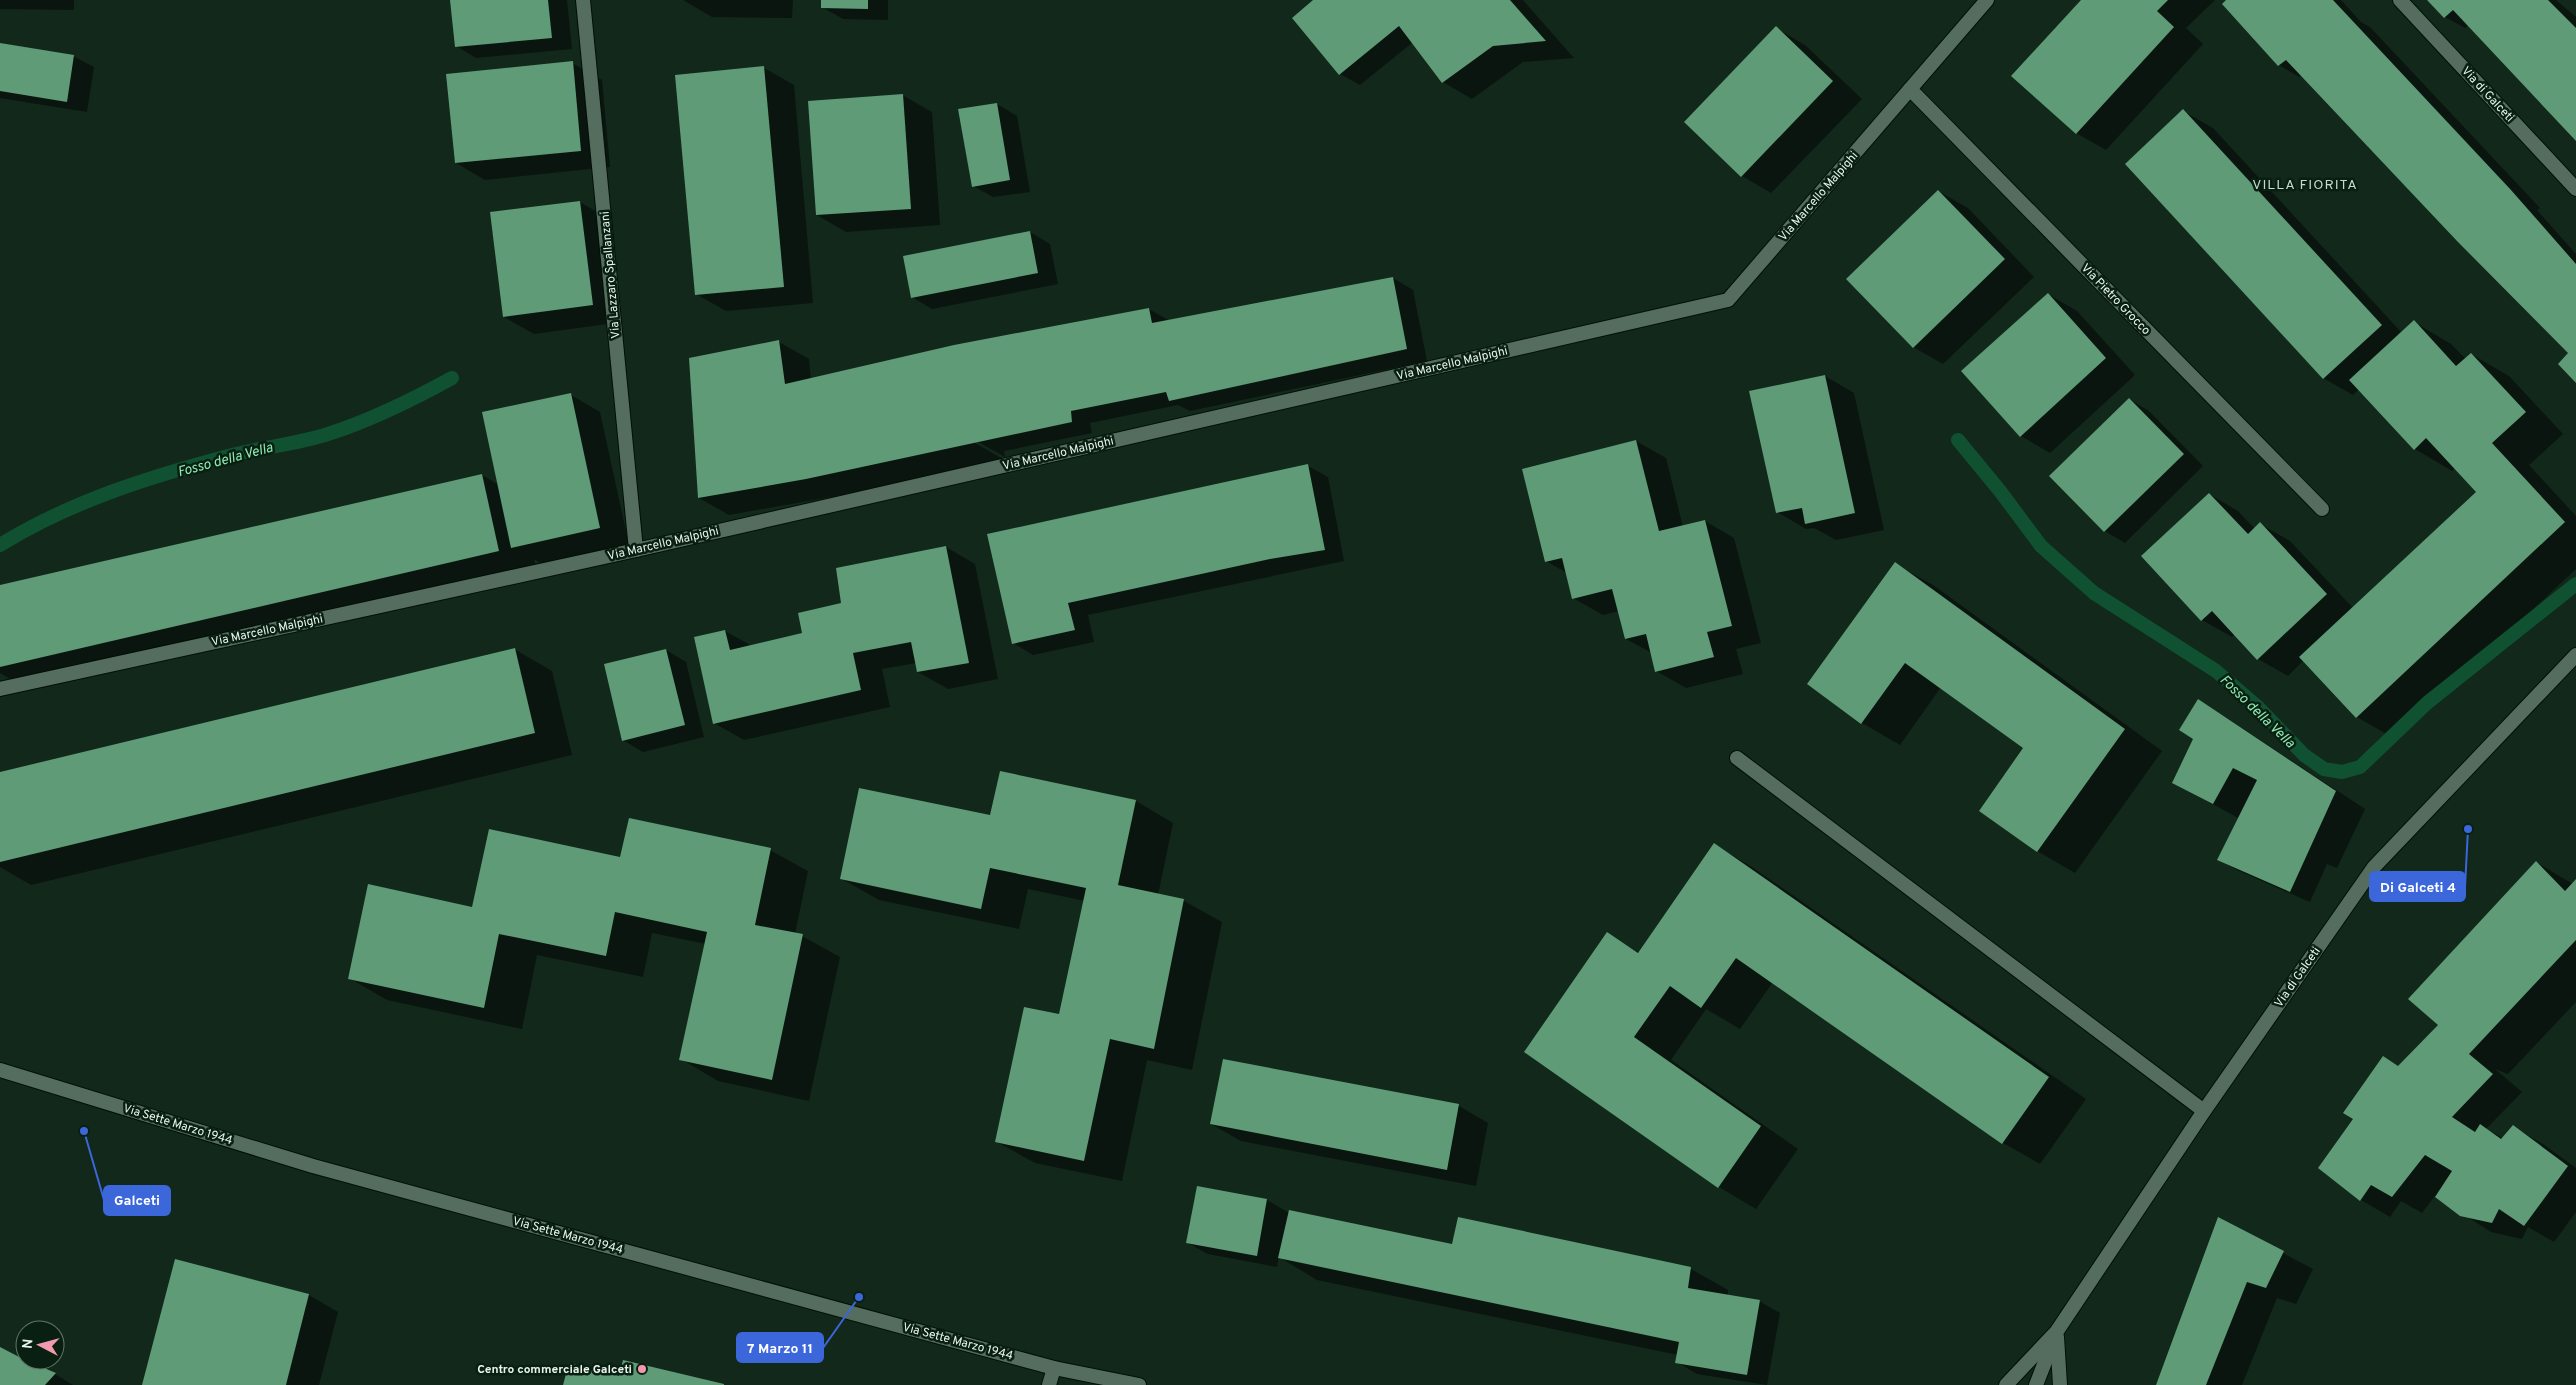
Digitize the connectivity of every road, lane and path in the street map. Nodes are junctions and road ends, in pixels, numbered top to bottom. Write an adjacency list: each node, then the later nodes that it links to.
1 (584, 0): 7 (street, Via Lazzaro Spallanzani)
2 (1987, 0): 4 (street, Via Marcello Malpighi)
3 (2400, 0): 5 (street, Via di Galceti)
4 (1910, 89): 6 (street, Via Pietro Grocco); 7 (street, Via Marcello Malpighi)
5 (2576, 189)
6 (2322, 509)
7 (636, 550): 9 (street, Via Marcello Malpighi)
8 (2576, 655): 12 (street, Via di Galceti)
9 (0, 689)
10 (1737, 758): 12 (street)
11 (0, 1070): 14 (street, Via Sette Marzo 1944)
12 (2204, 1111): 13 (street, Via di Galceti)
13 (2057, 1331): 17 (street, Via di Galceti); 18 (street, Via di Galceti); 19 (street)
14 (1054, 1368): 15 (street); 16 (street, Via Sette Marzo 1944)
15 (1049, 1385)
16 (1139, 1385)
17 (2006, 1385)
18 (2036, 1385)
19 (2060, 1385)

